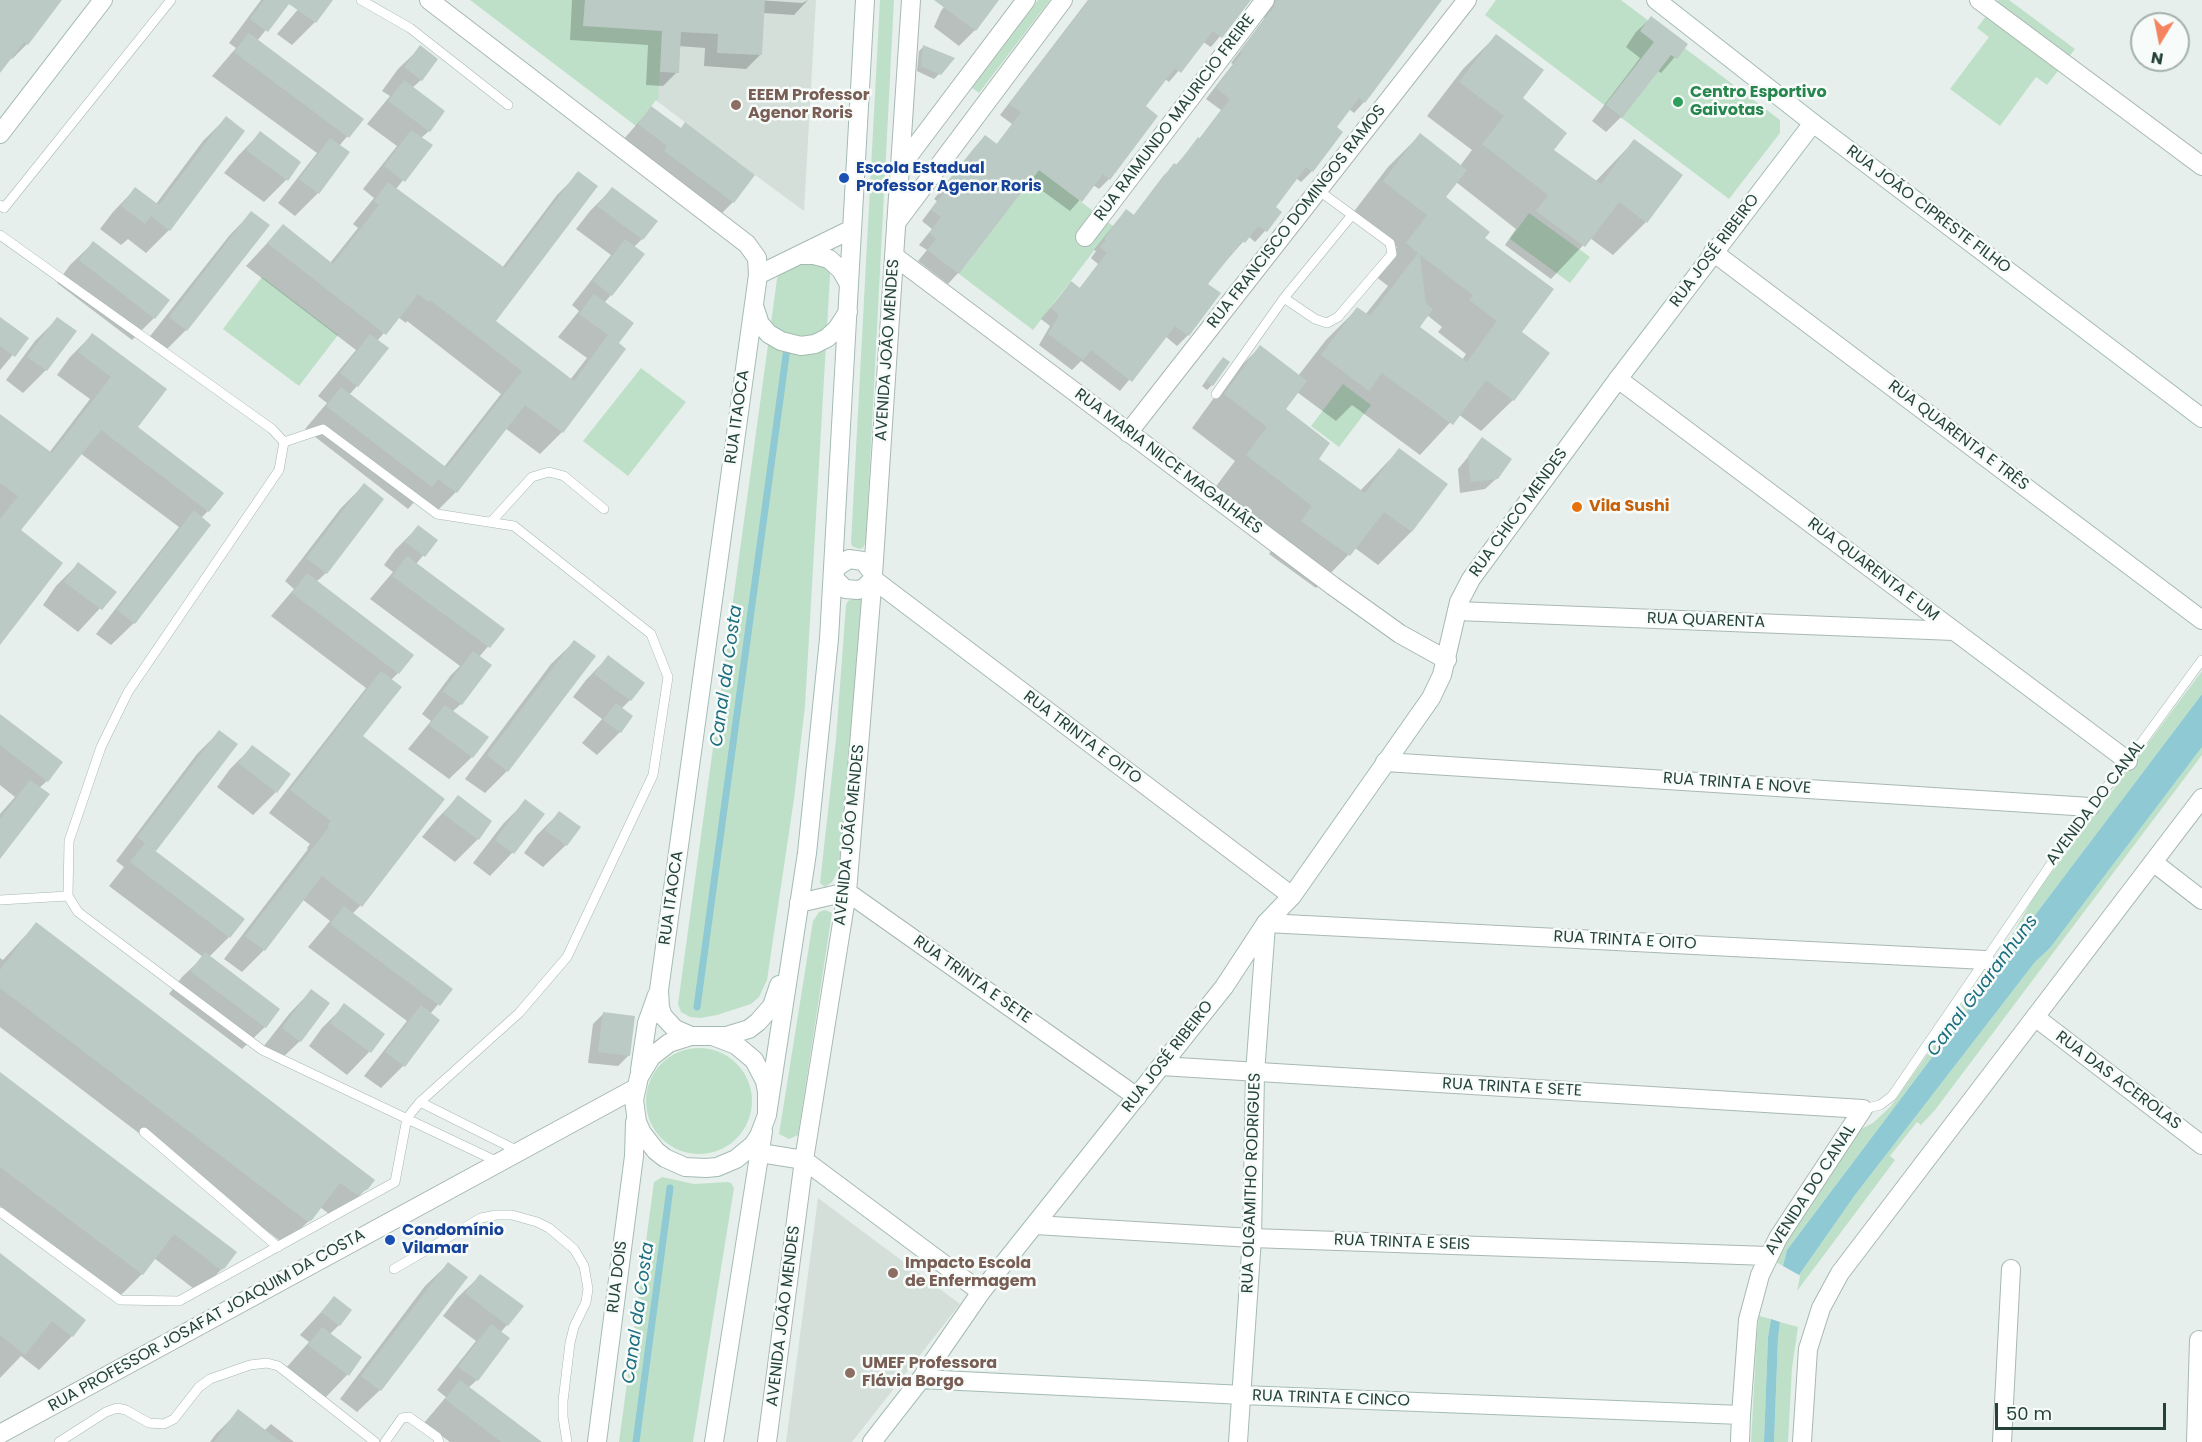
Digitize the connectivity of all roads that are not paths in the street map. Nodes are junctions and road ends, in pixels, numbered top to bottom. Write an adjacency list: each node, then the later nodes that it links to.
1 (103, 0): 20 (street)
2 (171, 0): 24 (lane)
3 (361, 0): 14 (lane)
4 (429, 0): 33 (street, RUA ITAOCA)
5 (865, 0): 27 (street)
6 (911, 0): 16 (street)
7 (1026, 0): 13 (street)
8 (1063, 0): 15 (street)
9 (1265, 0): 29 (street, RUA RAIMUNDO MAURICIO FREIRE)
10 (1467, 0): 23 (street, RUA FRANCISCO DOMINGOS RAMOS)
11 (1656, 0): 17 (street, RUA JOÃO CIPRESTE FILHO)
12 (1979, 0): 21 (street)
13 (954, 94): 15 (street); 19 (street)
14 (508, 105)
15 (978, 111): 18 (street)
16 (903, 123): 19 (street); 22 (street, AVENIDA JOÃO MENDES)
17 (1814, 123): 30 (street, RUA JOSÉ RIBEIRO); 40 (street, RUA JOÃO CIPRESTE FILHO)
18 (967, 126): 19 (street); 26 (street)
19 (926, 132): 22 (street)
20 (0, 134)
21 (2202, 166)
22 (900, 167): 26 (street, AVENIDA JOÃO MENDES)
23 (1318, 190): 25 (lane); 41 (street, RUA FRANCISCO DOMINGOS RAMOS)
24 (1, 209)
25 (1352, 215): 35 (lane); 35 (lane)
26 (896, 223): 32 (street, AVENIDA JOÃO MENDES)
27 (852, 229): 31 (street); 34 (street)
28 (0, 235): 42 (lane)
29 (1085, 237)
30 (1713, 252): 38 (street, RUA JOSÉ RIBEIRO); 48 (street, RUA QUARENTA E TRÊS)
31 (797, 256): 33 (street); 34 (street)
32 (894, 256): 41 (street, RUA MARIA NILCE MAGALHÃES); 45 (street, AVENIDA JOÃO MENDES)
33 (758, 275): 36 (street, RUA ITAOCA)
34 (849, 284): 37 (street)
35 (1284, 298): 39 (lane)
36 (754, 304): 37 (street); 66 (street, RUA ITAOCA)
37 (848, 311): 45 (street)
38 (1618, 379): 47 (street, RUA CHICO MENDES); 49 (street, RUA QUARENTA E UM)
39 (1216, 394)
40 (2202, 418)
41 (1128, 433): 50 (street, RUA MARIA NILCE MAGALHÃES)
42 (284, 442): 44 (lane); 58 (lane)
43 (604, 509): 44 (lane)
44 (491, 522): 74 (lane)
45 (855, 556): 46 (street); 46 (street, AVENIDA JOÃO MENDES)
46 (856, 591): 57 (street, AVENIDA JOÃO MENDES); 59 (street, RUA TRINTA E OITO); 62 (street, AVENIDA JOÃO MENDES)
47 (1457, 611): 49 (street, RUA QUARENTA); 50 (street, RUA CHICO MENDES)
48 (2202, 620)
49 (1954, 631): 52 (street, RUA QUARENTA E UM)
50 (1447, 660): 53 (street, RUA JOSÉ RIBEIRO)
51 (2202, 660): 52 (lane, AVENIDA DO CANAL)
52 (2128, 761): 55 (lane, AVENIDA DO CANAL)
53 (1384, 762): 55 (street, RUA TRINTA E NOVE); 59 (street, RUA JOSÉ RIBEIRO)
54 (2202, 798): 56 (street)
55 (2090, 807): 65 (lane, AVENIDA DO CANAL)
56 (2153, 862): 61 (street); 67 (street)
57 (847, 892): 62 (street); 73 (street, RUA TRINTA E SETE); 83 (street, AVENIDA JOÃO MENDES)
58 (68, 896): 60 (lane); 77 (lane)
59 (1292, 896): 63 (street, RUA JOSÉ RIBEIRO)
60 (0, 900)
61 (2202, 900)
62 (800, 903): 64 (street, AVENIDA JOÃO MENDES)
63 (1266, 923): 65 (street, RUA TRINTA E OITO); 70 (street, RUA JOSÉ RIBEIRO); 71 (street, RUA OLGAMITHO RODRIGUES)
64 (794, 941): 69 (street); 78 (street, AVENIDA JOÃO MENDES)
65 (1985, 960): 75 (lane, AVENIDA DO CANAL)
66 (659, 990): 68 (street); 72 (street)
67 (2035, 1017): 80 (street, RUA DAS ACEROLAS); 109 (street)
68 (691, 1036): 69 (street); 72 (street)
69 (715, 1036): 78 (street)
70 (1161, 1066): 71 (street, RUA TRINTA E SETE); 73 (street, RUA JOSÉ RIBEIRO)
71 (1255, 1073): 75 (street, RUA TRINTA E SETE); 87 (street, RUA OLGAMITHO RODRIGUES)
72 (637, 1083): 76 (street, RUA DOIS); 81 (street, RUA PROFESSOR JOSAFAT JOAQUIM DA COSTA)
73 (1137, 1097): 86 (street, RUA JOSÉ RIBEIRO)
74 (420, 1102): 77 (lane); 81 (lane)
75 (1863, 1109): 89 (street, AVENIDA DO CANAL)
76 (635, 1111): 78 (street); 103 (street, RUA DOIS)
77 (407, 1118): 84 (lane); 88 (lane)
78 (765, 1121): 82 (street, AVENIDA JOÃO MENDES)
79 (144, 1132): 88 (lane)
80 (2202, 1145)
81 (519, 1152): 84 (street, RUA PROFESSOR JOSAFAT JOAQUIM DA COSTA)
82 (760, 1153): 83 (street); 104 (street, AVENIDA JOÃO MENDES)
83 (804, 1161): 92 (street); 105 (street, AVENIDA JOÃO MENDES)
84 (498, 1162): 97 (street, RUA PROFESSOR JOSAFAT JOAQUIM DA COSTA)
85 (0, 1212): 88 (lane)
86 (1035, 1225): 87 (street, RUA TRINTA E SEIS); 92 (street, RUA JOSÉ RIBEIRO)
87 (1252, 1238): 89 (street, RUA TRINTA E SEIS); 95 (street, RUA OLGAMITHO RODRIGUES)
88 (278, 1246)
89 (1768, 1256): 96 (street, AVENIDA DO CANAL)
90 (394, 1269): 102 (lane)
91 (2011, 1269): 110 (street)
92 (981, 1292): 94 (street, RUA JOSÉ RIBEIRO)
93 (2199, 1340): 111 (street)
94 (921, 1379): 95 (street, RUA TRINTA E CINCO); 106 (street, RUA JOSÉ RIBEIRO)
95 (1243, 1395): 96 (street, RUA TRINTA E CINCO); 107 (street, RUA OLGAMITHO RODRIGUES)
96 (1741, 1415): 108 (street, AVENIDA DO CANAL)
97 (0, 1434)
98 (59, 1442): 99 (lane)
99 (375, 1442)
100 (385, 1442): 101 (lane)
101 (439, 1442)
102 (567, 1442)
103 (597, 1442)
104 (714, 1442)
105 (767, 1442)
106 (872, 1442)
107 (1238, 1442)
108 (1740, 1442)
109 (1802, 1442)
110 (2002, 1442)
111 (2196, 1442)

